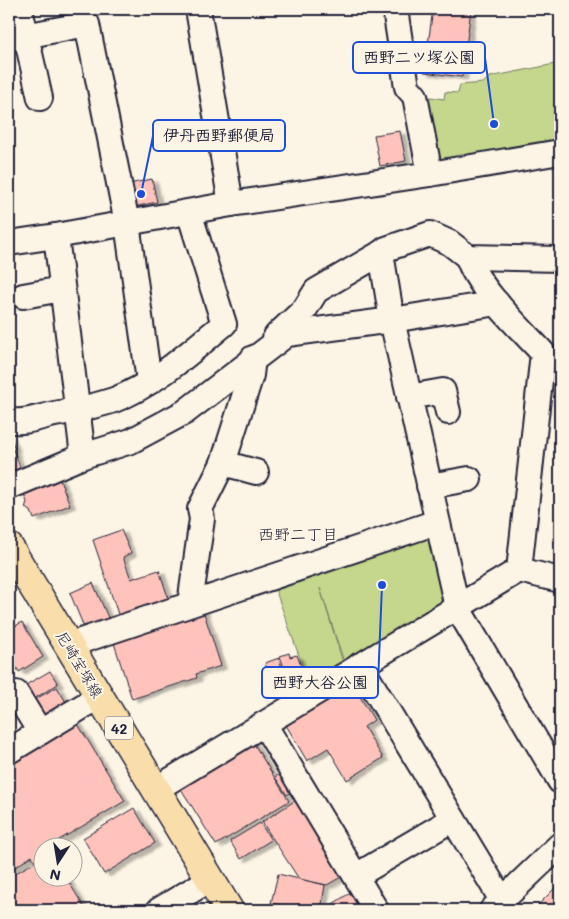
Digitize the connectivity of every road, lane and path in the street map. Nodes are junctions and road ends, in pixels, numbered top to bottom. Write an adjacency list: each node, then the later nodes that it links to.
1 (20, 9): 5 (street)
2 (198, 9): 9 (street)
3 (395, 9): 8 (street)
4 (87, 16): 5 (street); 11 (street)
5 (17, 38): 6 (street)
6 (40, 98)
7 (560, 152): 8 (street)
8 (430, 174): 9 (street)
9 (231, 204): 10 (street)
10 (190, 212): 11 (street); 24 (street)
11 (127, 223): 12 (street); 24 (street)
12 (56, 236): 13 (street); 17 (street)
13 (9, 243)
14 (381, 254): 15 (street); 20 (street); 21 (street)
15 (468, 257): 16 (street); 19 (street)
16 (560, 259)
17 (62, 289): 18 (street); 26 (street)
18 (22, 296)
19 (497, 303): 20 (street); 22 (street)
20 (392, 320): 21 (street); 25 (street)
21 (273, 344): 23 (street)
22 (552, 356): 37 (street)
23 (253, 358): 29 (street); 30 (street)
24 (149, 381): 26 (street)
25 (409, 397): 27 (street); 33 (street)
26 (77, 410): 28 (street); 29 (street)
27 (448, 412)
28 (9, 420)
29 (83, 456): 34 (street)
30 (223, 463): 31 (street); 39 (street)
31 (256, 472)
32 (470, 480): 33 (street)
33 (430, 486): 35 (street)
34 (9, 487)
35 (437, 522): 39 (street); 40 (street)
36 (9, 547): 41 (main road, 尼崎宝塚線 / 42)
37 (519, 570): 38 (street); 40 (street)
38 (560, 580)
39 (190, 604): 41 (street)
40 (457, 607): 42 (street); 48 (street)
41 (69, 645): 44 (main road, 尼崎宝塚線 / 42)
42 (360, 666): 45 (street); 50 (street)
43 (16, 693): 46 (street)
44 (100, 696): 46 (street); 49 (main road, 尼崎宝塚線 / 42)
45 (264, 724): 49 (street); 52 (street)
46 (40, 732): 47 (street)
47 (9, 751)
48 (560, 781)
49 (156, 789): 53 (main road, 尼崎宝塚線 / 42)
50 (453, 819): 52 (street); 54 (street)
51 (560, 845): 54 (street)
52 (356, 876): 57 (street)
53 (211, 879): 55 (street); 56 (main road, 尼崎宝塚線 / 42)
54 (497, 905)
55 (160, 910)
56 (229, 910)
57 (376, 910)

